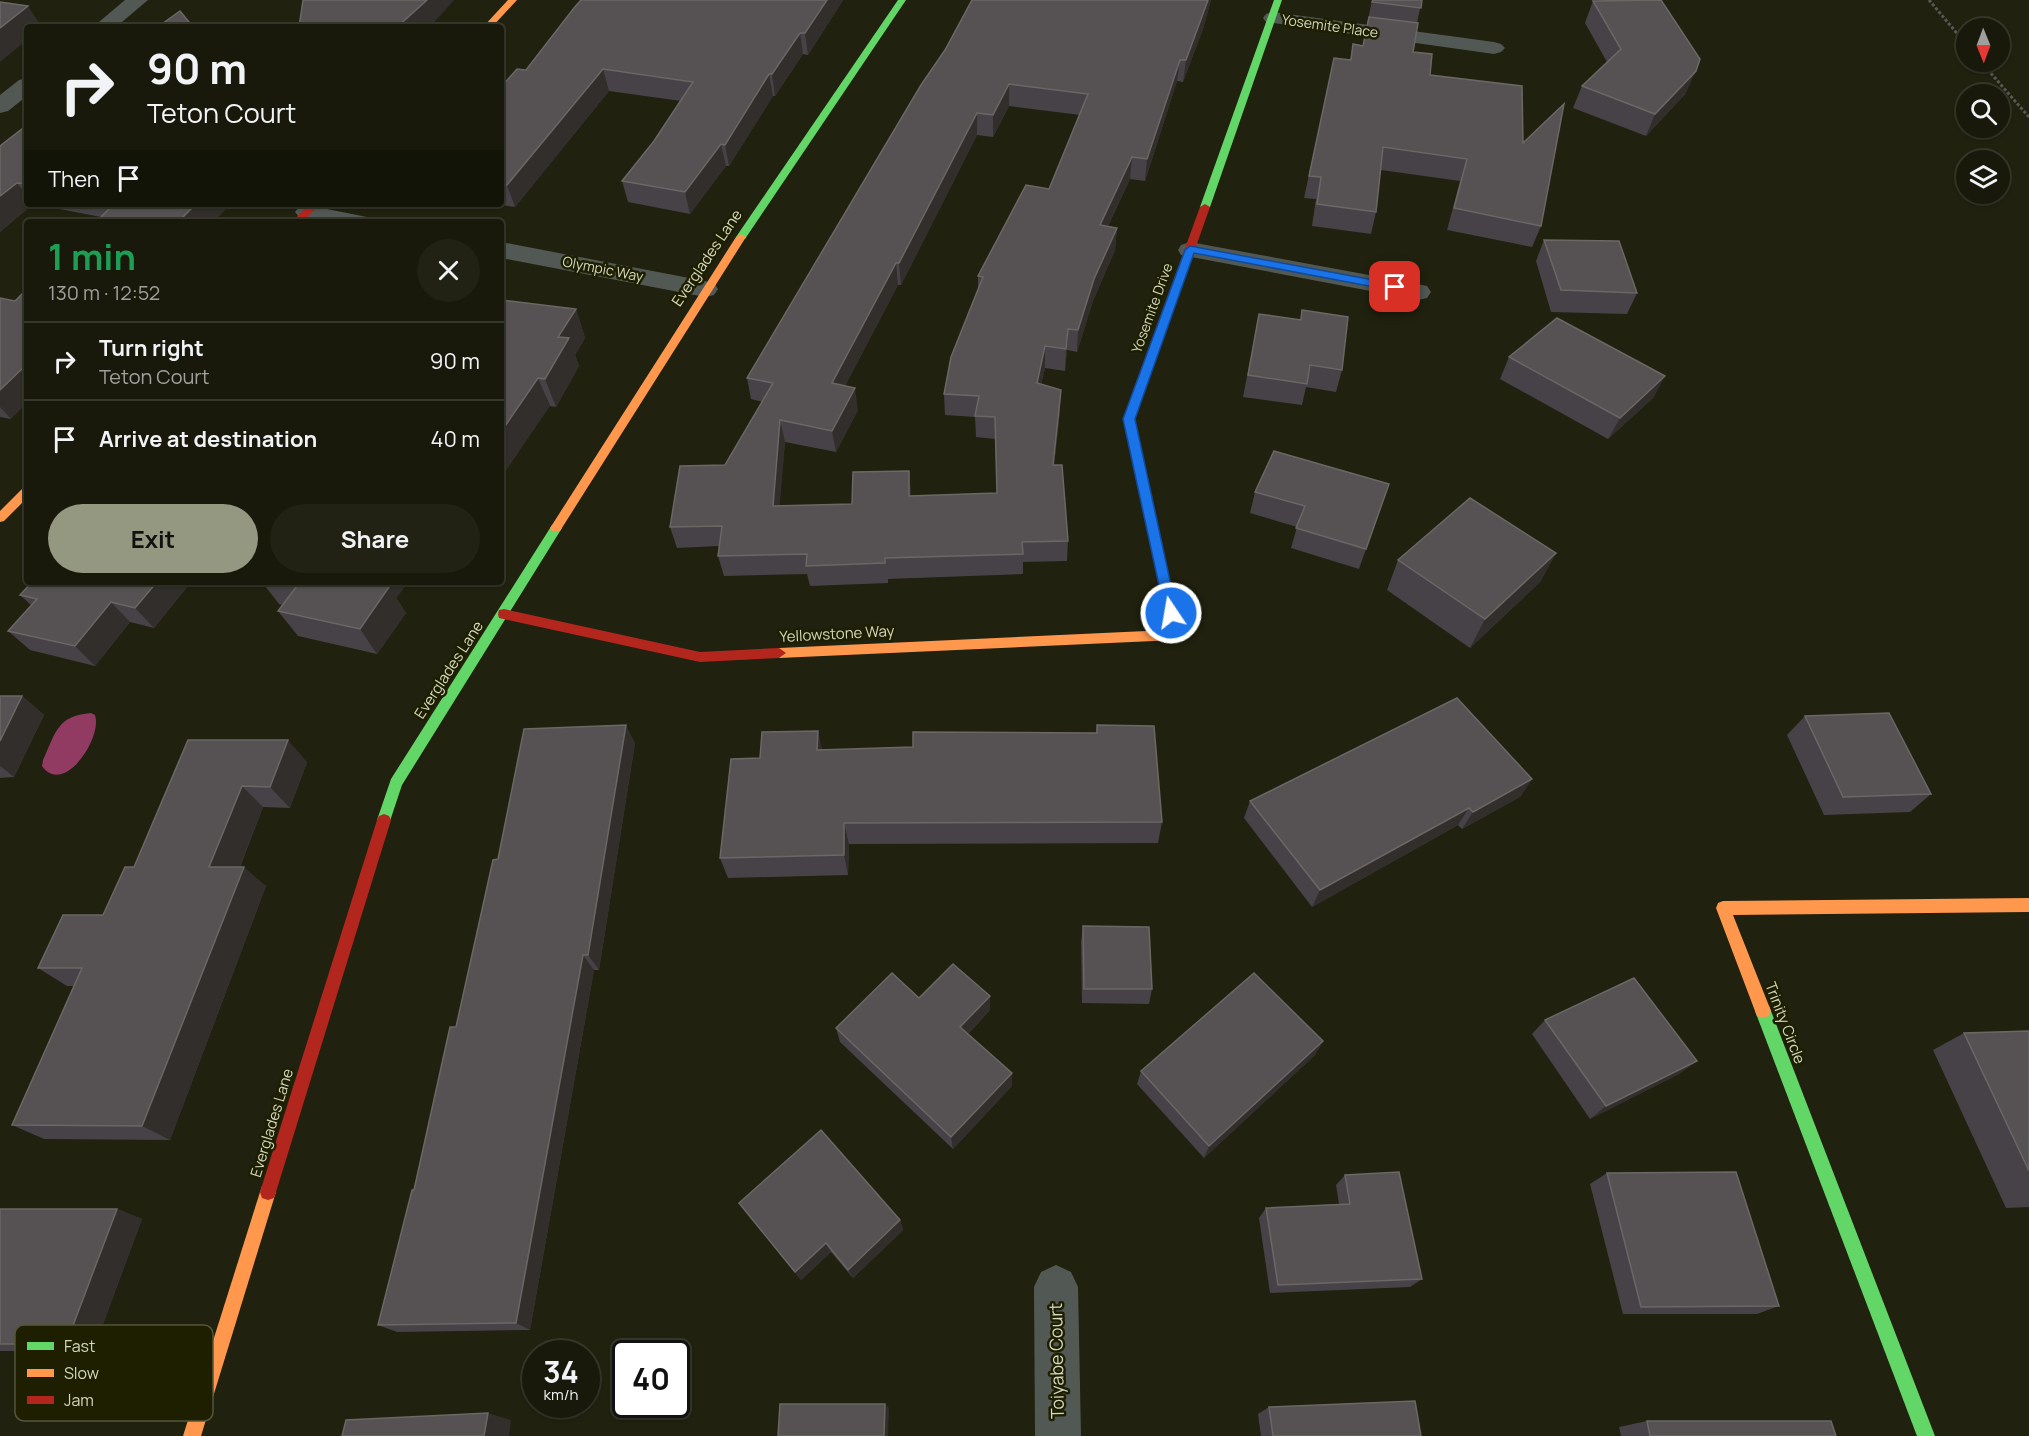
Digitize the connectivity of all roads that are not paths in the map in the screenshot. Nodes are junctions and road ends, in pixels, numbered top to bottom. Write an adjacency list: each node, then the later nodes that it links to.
1 (138, 0): 5 (street)
2 (513, 0): 6 (street)
3 (902, 0): 14 (street, Everglades Lane)
4 (1276, 9): 7 (street, Yosemite Place); 12 (street, Yosemite Drive)
5 (107, 24)
6 (489, 24)
7 (1494, 48)
8 (24, 87): 9 (street)
9 (0, 106)
10 (306, 213): 11 (street)
11 (341, 219)
12 (1190, 250): 15 (street); 19 (street, Yosemite Drive)
13 (504, 251): 14 (street, Olympic Way)
14 (705, 289): 18 (street, Everglades Lane)
15 (1418, 292)
16 (24, 494): 17 (street)
17 (1, 515)
18 (504, 614): 19 (street, Yellowstone Way); 22 (street, Everglades Lane)
19 (1176, 635)
20 (2029, 905): 26 (street, Trinity Circle)
21 (1056, 1287): 25 (street, Toiyabe Court)
22 (213, 1369)
23 (197, 1421): 24 (street, Everglades Lane)
24 (192, 1436)
25 (1058, 1436)
26 (1926, 1436)

